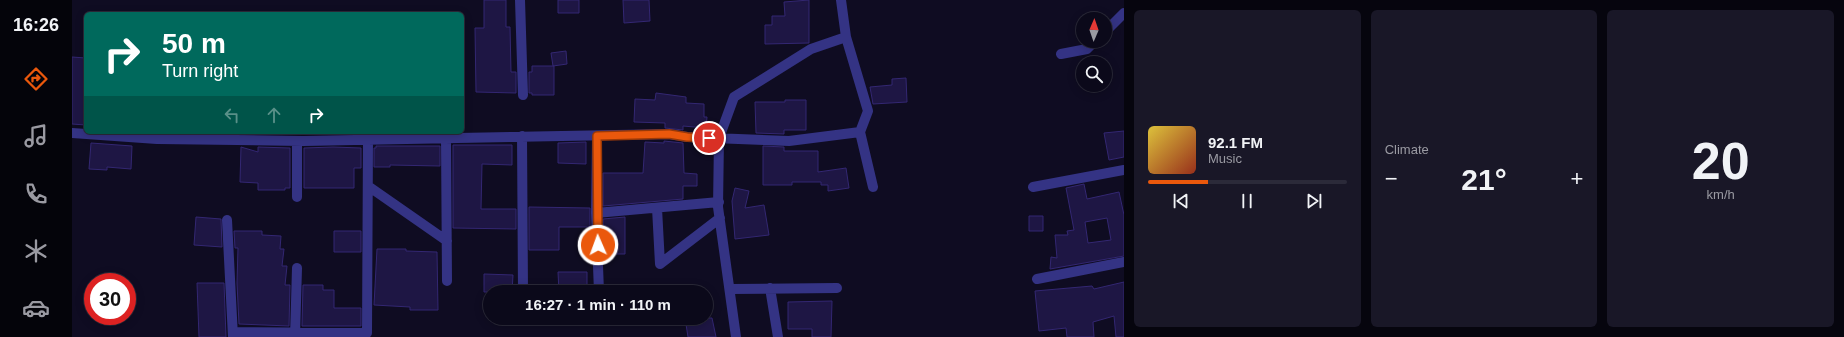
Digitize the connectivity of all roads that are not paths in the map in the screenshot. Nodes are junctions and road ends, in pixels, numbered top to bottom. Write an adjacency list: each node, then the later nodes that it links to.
1 (520, 0): 8 (street)
2 (841, 0): 5 (street)
3 (1124, 13): 4 (street)
4 (1112, 25)
5 (846, 37): 9 (street); 15 (street)
6 (1088, 48): 7 (street)
7 (1061, 54)
8 (524, 95)
9 (860, 132): 15 (street); 21 (street)
10 (72, 133): 11 (street)
11 (84, 133)
12 (105, 134): 18 (street)
13 (522, 136): 14 (street); 16 (street); 34 (street)
14 (597, 136): 15 (street); 26 (street)
15 (719, 138): 24 (street)
16 (446, 139): 17 (street); 29 (street)
17 (368, 140): 18 (street); 20 (street)
18 (297, 141): 23 (street)
19 (1124, 170): 22 (street)
20 (368, 186): 29 (street); 41 (street)
21 (873, 187)
22 (1033, 187)
23 (297, 197)
24 (719, 202): 25 (street); 27 (street)
25 (657, 208): 26 (street); 27 (street)
26 (596, 213): 35 (street)
27 (720, 218): 38 (street)
28 (228, 220): 39 (street)
29 (447, 241): 33 (street)
30 (1124, 262): 32 (street)
31 (297, 268): 40 (street)
32 (1036, 279)
33 (447, 281)
34 (523, 285)
35 (599, 285)
36 (770, 288): 37 (street); 38 (street); 43 (street)
37 (837, 288)
38 (730, 289): 42 (street)
39 (233, 334): 40 (street)
40 (295, 334): 41 (street)
41 (368, 335)
42 (736, 337)
43 (778, 337)

